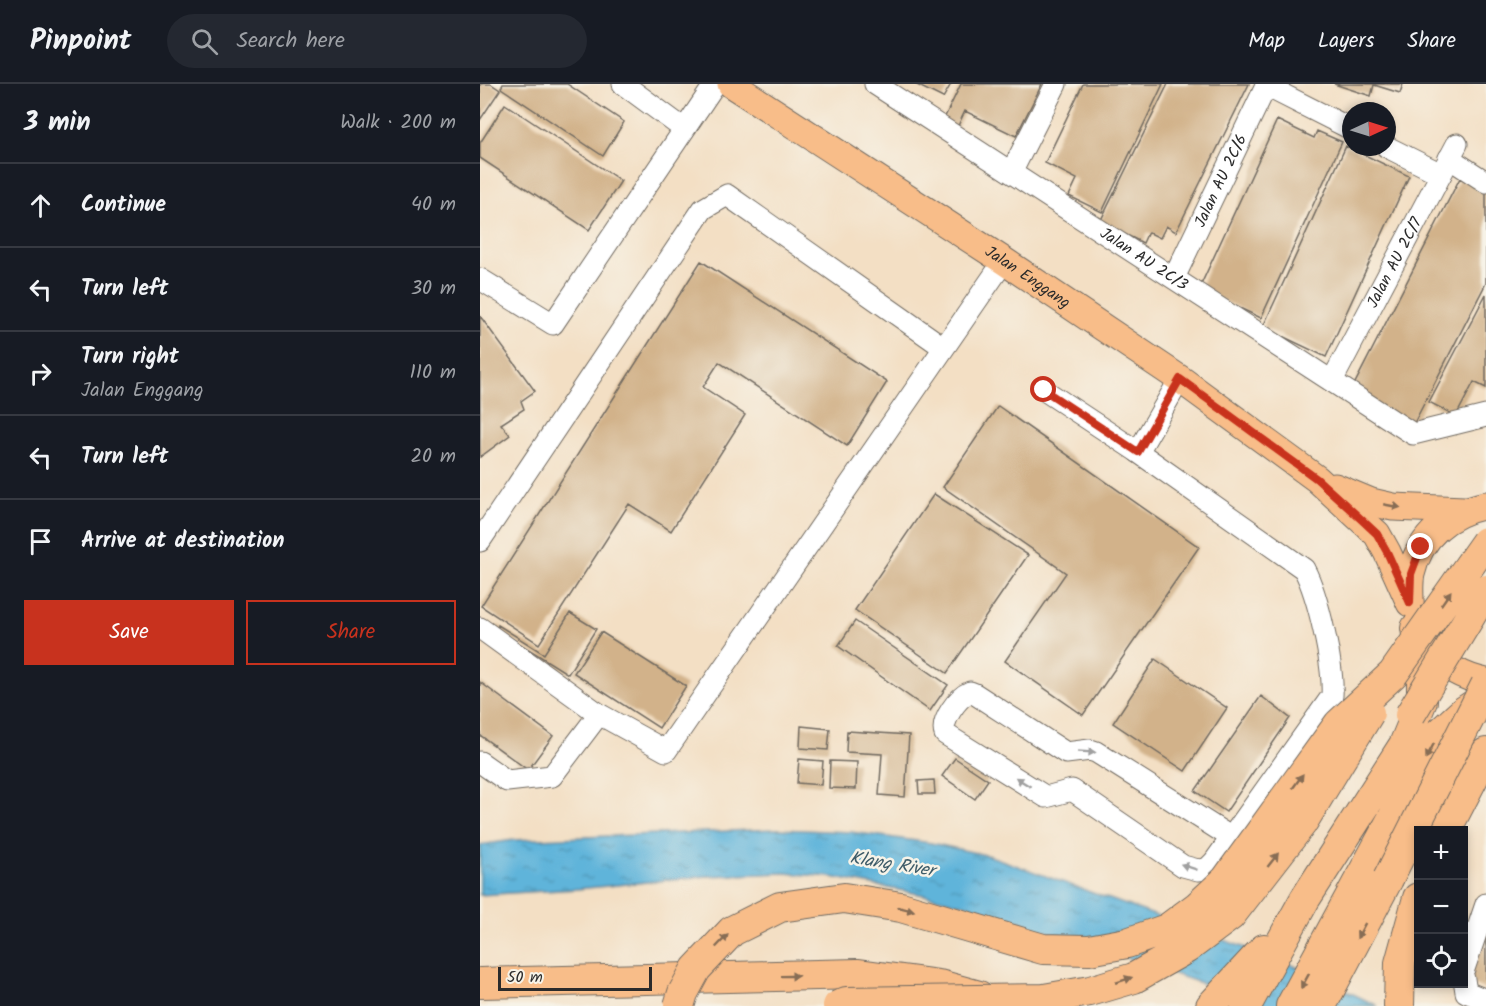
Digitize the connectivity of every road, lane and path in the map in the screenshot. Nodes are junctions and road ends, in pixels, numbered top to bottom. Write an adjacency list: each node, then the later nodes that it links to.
1 (623, 84): 8 (street)
2 (715, 84): 8 (street)
3 (730, 84): 13 (main road, Jalan Enggang)
4 (875, 84): 11 (street, Jalan AU 2C/3)
5 (1056, 84): 11 (street)
6 (1267, 85): 7 (street); 14 (street, Jalan AU 2C/6)
7 (1342, 124)
8 (684, 129): 15 (street)
9 (1396, 149): 10 (street)
10 (1449, 159): 12 (street); 18 (street, Jalan AU 2C/7)
11 (1012, 171): 14 (street, Jalan AU 2C/3)
12 (1486, 182)
13 (1004, 261): 16 (street); 17 (main road, Jalan Enggang)
14 (1174, 278): 18 (street, Jalan AU 2C/3)
15 (480, 279)
16 (943, 347): 24 (street); 32 (street)
17 (1180, 379): 21 (street); 22 (main road, Jalan Enggang)
18 (1332, 381): 20 (street, Jalan AU 2C/3)
19 (1044, 390): 21 (street)
20 (1486, 416)
21 (1138, 452): 36 (street)
22 (1317, 479): 23 (main road, Jalan Enggang, one-way to 23); 27 (main road, Jalan Enggang)
23 (1475, 507): 27 (main road)
24 (480, 541)
25 (1486, 542): 29 (highway, one-way to 25, bridge)
26 (1486, 590): 48 (highway, bridge)
27 (1413, 616): 30 (main road, Jalan Enggang); 49 (highway)
28 (480, 628): 32 (street)
29 (1393, 674): 44 (highway, one-way to 29, bridge); 45 (highway, one-way to 29, bridge)
30 (1486, 684): 51 (highway, one-way to 51, bridge)
31 (1486, 697): 50 (highway, one-way to 50)
32 (599, 714): 34 (street)
33 (1486, 753): 35 (highway)
34 (480, 762)
35 (1449, 826)
36 (1232, 838): 36 (street, one-way to 36)
37 (1486, 904): 39 (street)
38 (1414, 915): 52 (highway)
39 (1468, 957)
40 (859, 974): 41 (highway, one-way to 40); 46 (highway); 47 (highway)
41 (480, 983)
42 (1465, 988): 43 (street)
43 (1486, 1000)
44 (679, 1006)
45 (838, 1006)
46 (899, 1006)
47 (1017, 1006)
48 (1211, 1006)
49 (1246, 1006)
50 (1291, 1006)
51 (1321, 1006)
52 (1399, 1006)

